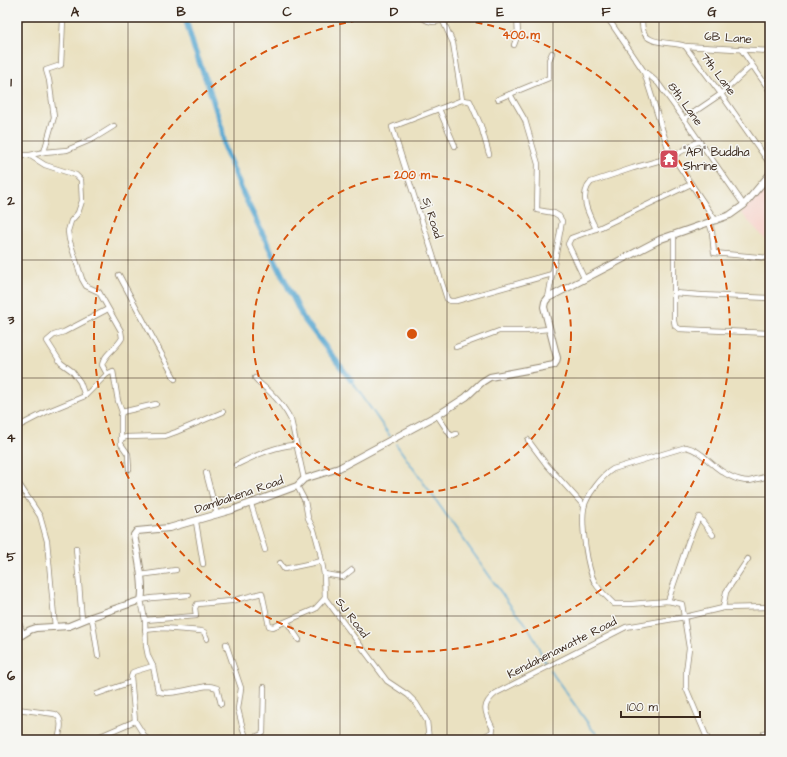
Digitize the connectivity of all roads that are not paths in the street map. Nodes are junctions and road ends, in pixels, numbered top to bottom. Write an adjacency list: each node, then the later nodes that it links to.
1 (26, 17): 8 (street)
2 (58, 17): 27 (street)
3 (422, 17): 9 (street)
4 (450, 17): 9 (street)
5 (517, 17): 10 (street)
6 (607, 17): 16 (street, 8th Lane)
7 (642, 17): 11 (street, 7th Lane)
8 (17, 21)
9 (443, 21): 21 (street)
10 (514, 45)
11 (685, 46): 12 (street, 6B Lane); 19 (street, 7th Lane)
12 (741, 49): 13 (street, 6B Lane); 15 (street)
13 (770, 51)
14 (552, 53): 18 (street)
15 (751, 66): 17 (street); 19 (street)
16 (643, 70): 23 (street, 8th Lane); 31 (street)
17 (770, 91)
18 (510, 94): 20 (street); 41 (street)
19 (721, 94): 23 (street); 32 (street, 7th Lane)
20 (498, 99)
21 (462, 100): 22 (street, Sj Road); 28 (street)
22 (439, 109): 26 (street); 41 (street, Sj Road)
23 (684, 120): 25 (street, 8th Lane)
24 (114, 126): 27 (street)
25 (699, 141): 31 (street); 35 (street, 8th Lane)
26 (455, 146)
27 (44, 152): 30 (street)
28 (489, 154)
29 (17, 155): 30 (street)
30 (29, 155): 47 (street)
31 (672, 157): 34 (street); 38 (street)
32 (770, 164)
33 (770, 174): 35 (street)
34 (691, 184): 36 (street); 38 (street)
35 (744, 205): 36 (street)
36 (716, 220): 37 (street)
37 (709, 222): 39 (street); 40 (street)
38 (596, 229): 43 (street)
39 (674, 234): 43 (street); 44 (street)
40 (770, 258)
41 (552, 274): 45 (street)
42 (119, 275): 53 (street)
43 (584, 278): 45 (street)
44 (674, 293): 46 (street); 49 (street)
45 (548, 298): 48 (street)
46 (770, 298)
47 (108, 309): 51 (street); 54 (street)
48 (549, 329): 50 (street); 58 (street, Dambahena Road)
49 (770, 333)
50 (456, 347)
51 (107, 374): 54 (street); 56 (street)
52 (255, 378): 63 (street)
53 (175, 379)
54 (85, 396): 59 (street)
55 (156, 404): 56 (street)
56 (122, 412): 61 (street)
57 (223, 412): 61 (street)
58 (437, 415): 60 (street); 68 (street, Dambahena Road)
59 (17, 427)
60 (456, 434)
61 (121, 439): 65 (street)
62 (528, 440): 72 (street)
63 (295, 445): 64 (street); 68 (street)
64 (236, 465)
65 (129, 469)
66 (206, 473): 73 (street)
67 (770, 476): 72 (street)
68 (304, 479): 70 (street, Dambahena Road)
69 (17, 481): 98 (street)
70 (297, 486): 71 (street, Dambahena Road); 79 (street, SJ Road)
71 (251, 504): 73 (street, Dambahena Road); 77 (street)
72 (584, 506): 89 (street)
73 (217, 515): 74 (street, Dambahena Road)
74 (196, 522): 80 (street); 85 (street, Dambahena Road)
75 (713, 535): 89 (street)
76 (76, 548): 95 (street)
77 (265, 550)
78 (748, 559): 91 (street)
79 (322, 561): 81 (street); 84 (street, SJ Road)
80 (202, 564)
81 (280, 564)
82 (176, 570): 85 (street)
83 (352, 570): 84 (street)
84 (324, 574): 87 (street, SJ Road)
85 (140, 575): 88 (street, Dambahena Road)
86 (189, 595): 88 (street)
87 (325, 598): 97 (street); 118 (street, SJ Road)
88 (141, 600): 93 (street); 96 (street)
89 (668, 601): 94 (street)
90 (770, 607): 91 (street, Kendahenawatte Road)
91 (723, 608): 94 (street, Kendahenawatte Road)
92 (17, 617): 100 (street)
93 (91, 617): 95 (street); 104 (street)
94 (685, 617): 113 (street, Kendahenawatte Road); 121 (street)
95 (82, 620): 98 (street)
96 (145, 620): 97 (street); 99 (street)
97 (287, 622): 102 (street)
98 (55, 627): 100 (street)
99 (145, 630): 101 (street); 105 (street)
100 (20, 636)
101 (207, 639)
102 (299, 640)
103 (226, 644): 117 (street)
104 (98, 656)
105 (153, 666): 106 (street); 109 (street)
106 (131, 682): 108 (street); 111 (street)
107 (264, 687): 117 (street)
108 (97, 694)
109 (221, 704)
110 (17, 709): 114 (street)
111 (135, 721): 115 (street); 116 (street)
112 (770, 731): 122 (street)
113 (492, 732): 119 (street); 120 (street)
114 (58, 740)
115 (91, 740)
116 (147, 740)
117 (247, 740)
118 (429, 740)
119 (478, 740)
120 (497, 740)
121 (708, 740)
122 (764, 740)

